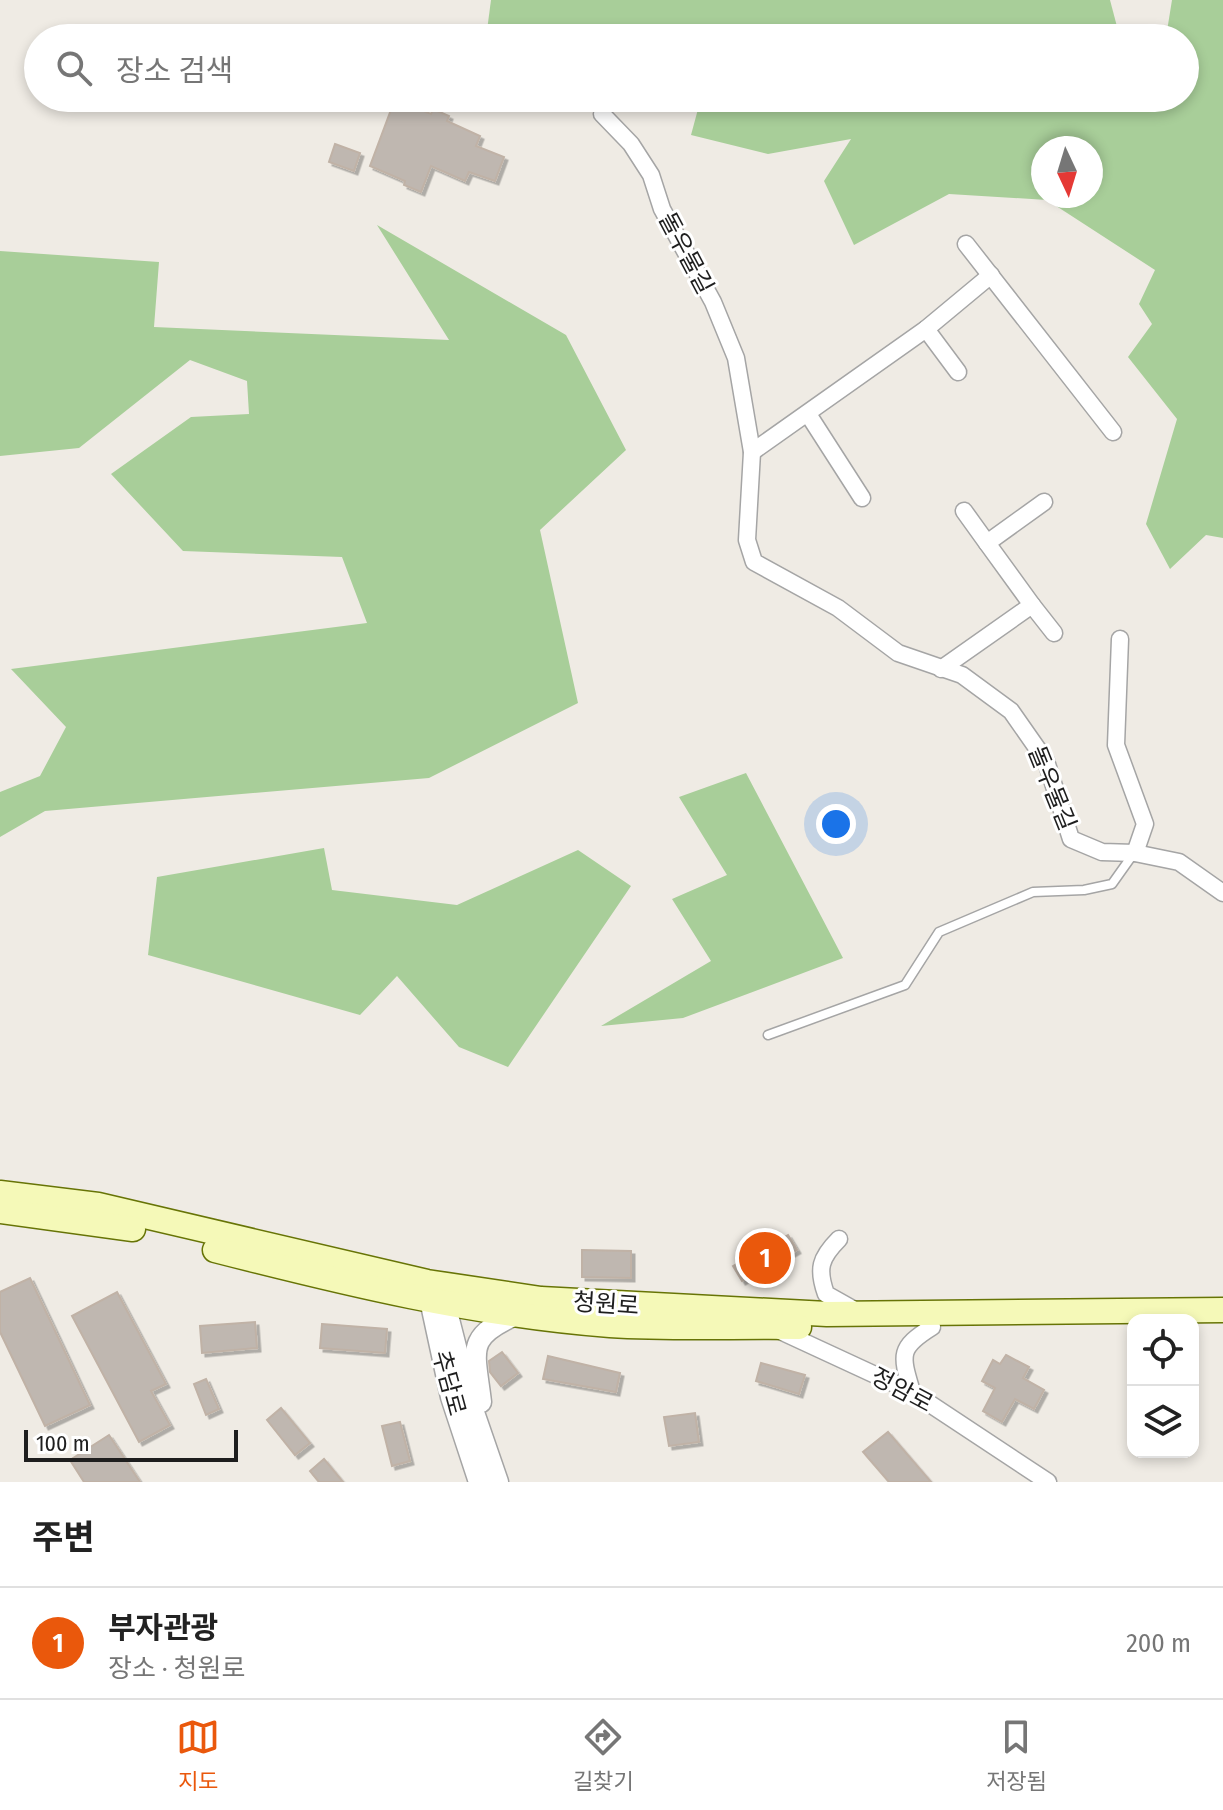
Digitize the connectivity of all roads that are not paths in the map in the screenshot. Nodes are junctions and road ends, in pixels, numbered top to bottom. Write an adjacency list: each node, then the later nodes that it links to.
1 (602, 114): 8 (street, 돌우물길)
2 (966, 244): 3 (street)
3 (991, 275): 4 (street); 7 (street)
4 (926, 329): 5 (street); 6 (street)
5 (958, 372)
6 (808, 414): 8 (street); 9 (street)
7 (1113, 432)
8 (752, 452): 16 (street, 돌우물길)
9 (862, 498)
10 (1044, 502): 12 (street)
11 (964, 511): 12 (street)
12 (987, 543): 13 (street)
13 (1032, 605): 14 (street); 16 (street)
14 (1054, 633)
15 (1120, 639): 17 (street)
16 (941, 669): 17 (street, 돌우물길)
17 (1135, 853): 18 (street, 돌우물길); 19 (lane)
18 (1223, 893)
19 (768, 1035)
20 (0, 1193): 24 (main road, 청원로)
21 (0, 1211): 23 (main road, 청원로)
22 (839, 1239): 28 (street)
23 (378, 1289): 24 (main road, 청원로); 34 (street)
24 (435, 1292): 25 (main road, 청원로); 27 (main road, 청원로); 34 (street, 추담로); 36 (street, 추담로)
25 (749, 1310): 28 (main road, 청원로); 29 (street, 정암로)
26 (1223, 1310): 28 (main road, 청원로)
27 (519, 1313): 29 (main road, 청원로); 36 (street)
28 (859, 1313)
29 (771, 1327): 30 (main road, 청원로); 35 (street, 정암로)
30 (932, 1327): 31 (main road, 청원로); 35 (street)
31 (1127, 1327)
32 (1199, 1327): 33 (main road)
33 (1223, 1327)
34 (443, 1363): 37 (street, 추담로)
35 (912, 1392): 39 (street, 정암로)
36 (487, 1454): 38 (street, 추담로)
37 (479, 1482)
38 (498, 1482)
39 (1048, 1482)

